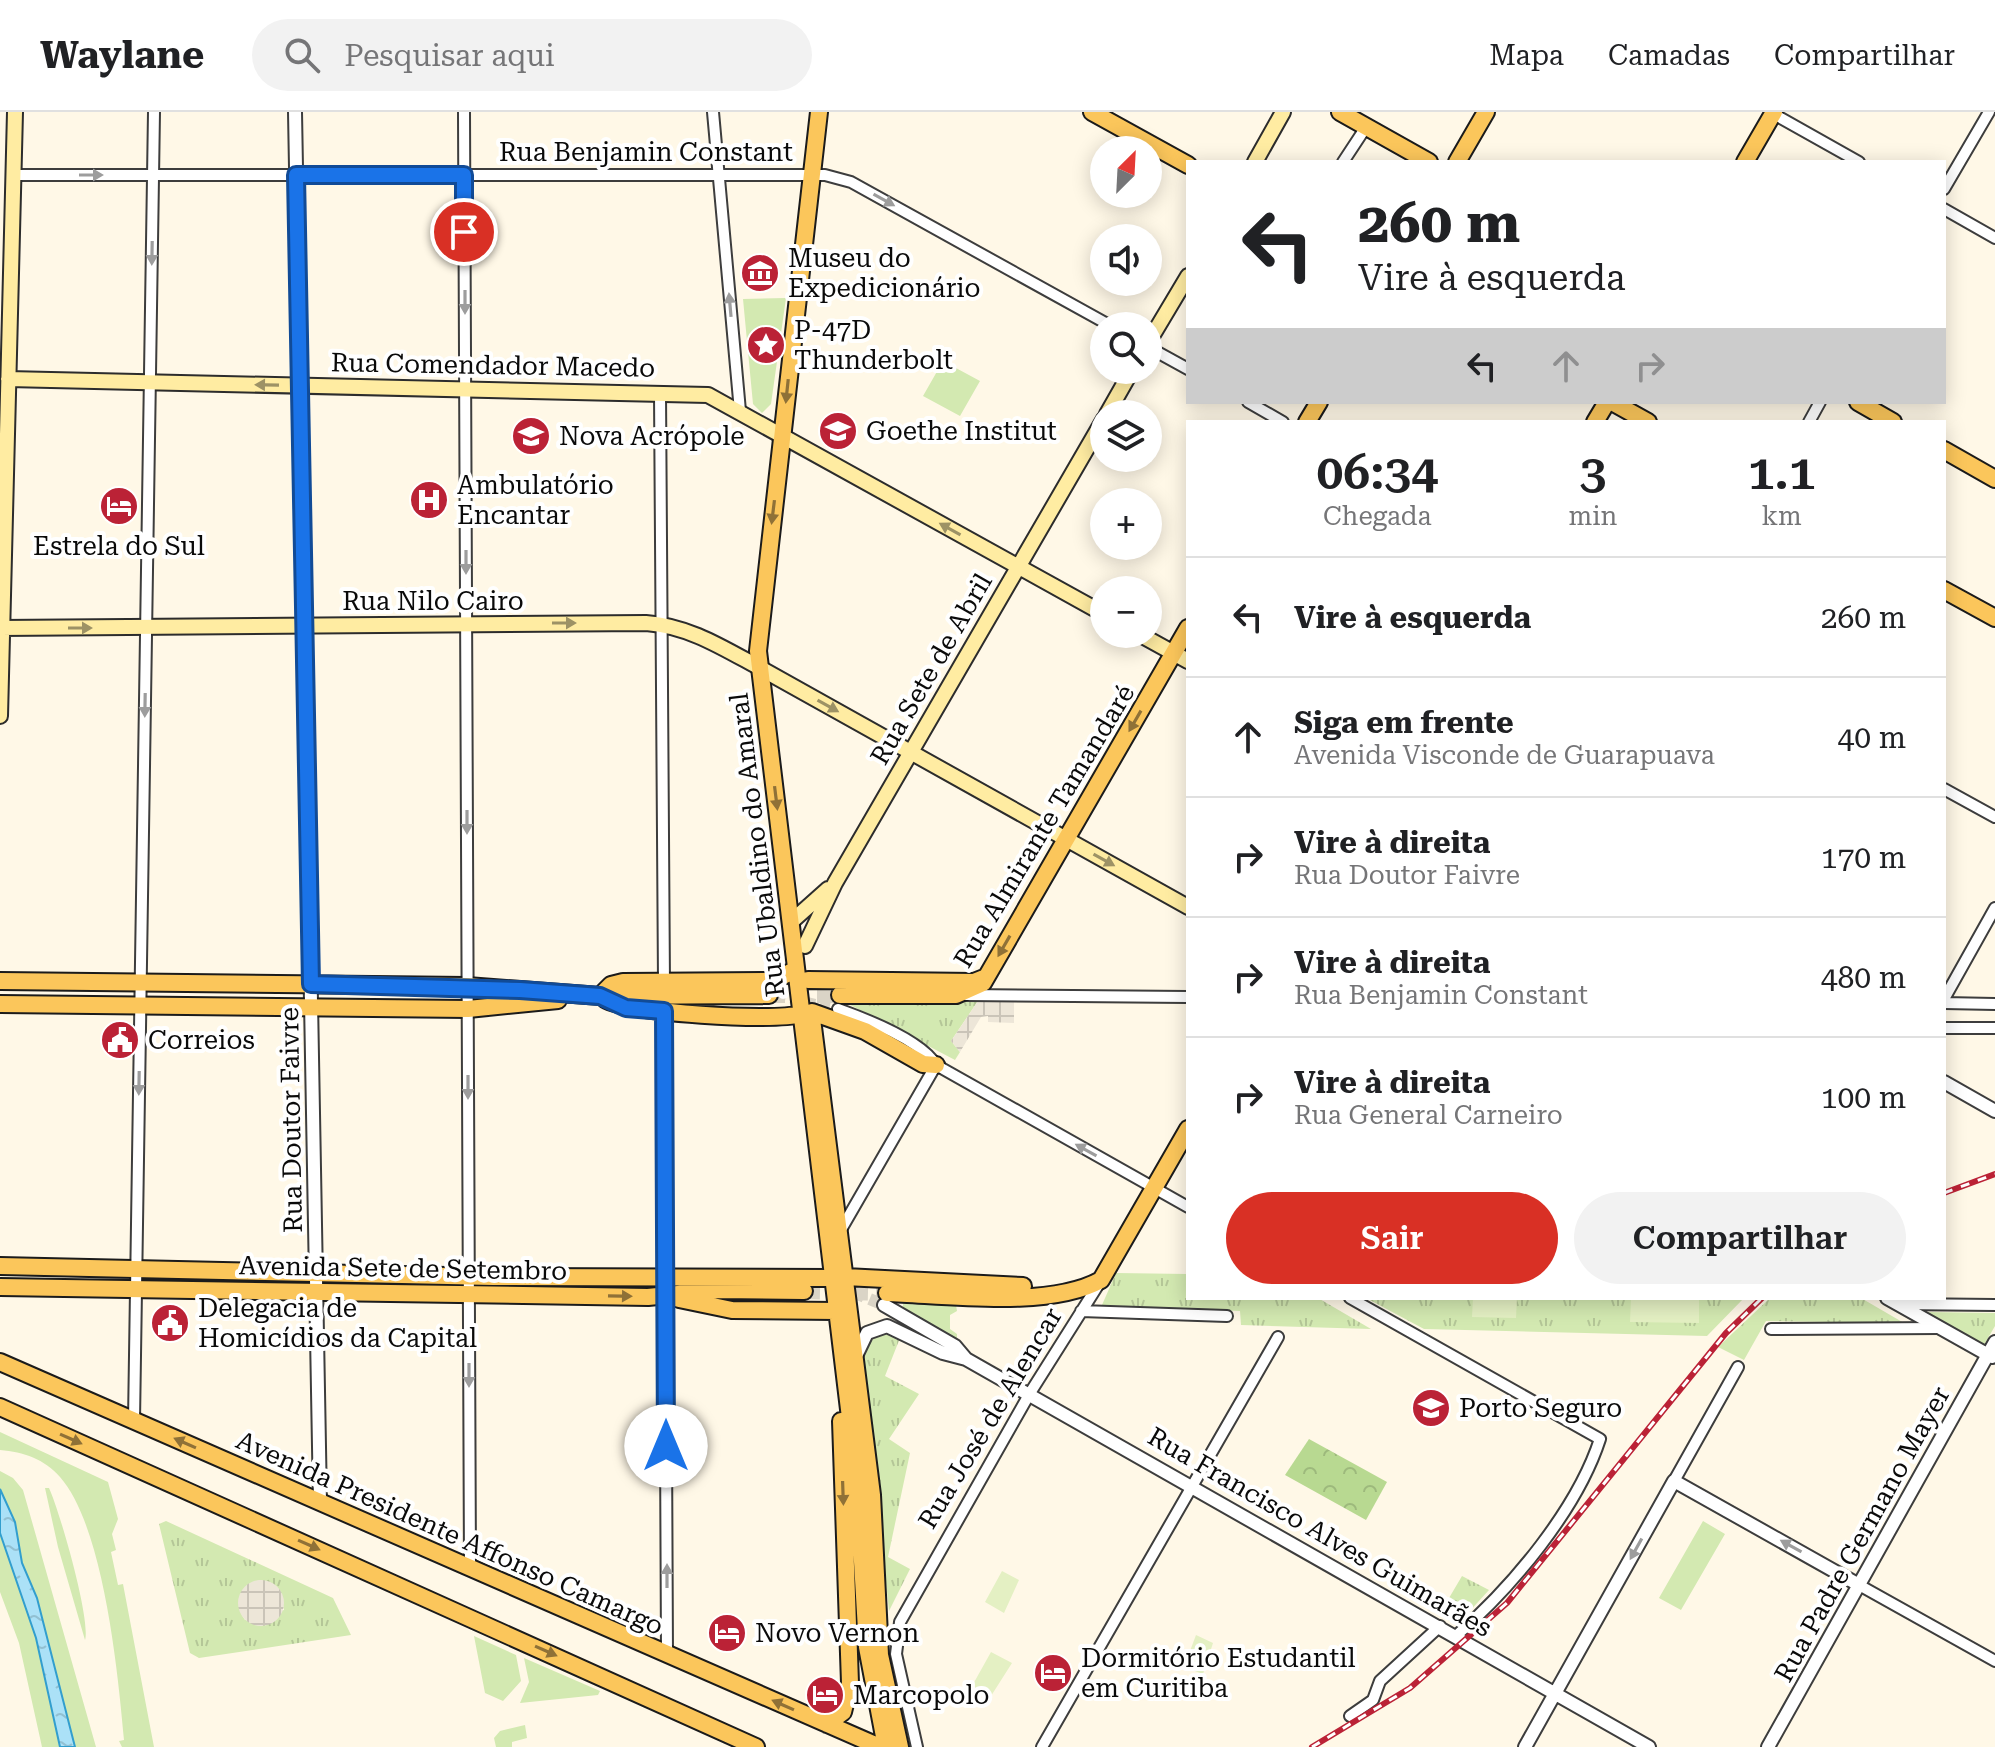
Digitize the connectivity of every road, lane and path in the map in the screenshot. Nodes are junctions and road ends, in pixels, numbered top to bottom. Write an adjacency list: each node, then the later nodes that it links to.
1 (15, 112): 23 (main road)
2 (154, 112): 24 (street)
3 (295, 112): 25 (street, Rua Doutor Faivre)
4 (464, 112): 26 (street)
5 (713, 112): 21 (street)
6 (819, 112): 22 (main road, Rua Ubaldino do Amaral)
7 (1092, 112): 20 (main road)
8 (1283, 112): 14 (main road)
9 (1340, 112): 13 (main road)
10 (1486, 112): 17 (main road)
11 (1989, 112): 27 (street)
12 (1773, 113): 18 (main road); 19 (street)
13 (1366, 127): 15 (street); 16 (main road)
14 (1256, 160)
15 (1344, 160)
16 (1425, 160)
17 (1458, 160)
18 (1746, 160)
19 (1855, 160)
20 (1186, 164)
21 (718, 174): 22 (street, Rua Benjamin Constant); 26 (street, Rua Benjamin Constant); 45 (street, one-way to 21)
22 (812, 174): 33 (street, Rua Benjamin Constant, one-way to 33); 49 (main road, Rua Ubaldino do Amaral, one-way to 49)
23 (7, 175): 24 (street, Rua Benjamin Constant, one-way to 24); 30 (main road)
24 (153, 175): 25 (street, Rua Benjamin Constant); 38 (street, one-way to 38)
25 (296, 175): 26 (street, Rua Benjamin Constant); 39 (street, Rua Doutor Faivre)
26 (464, 175): 40 (street, one-way to 40)
27 (1946, 186)
28 (1946, 210): 29 (street)
29 (1995, 238)
30 (11, 257): 32 (main road); 37 (main road)
31 (1186, 279): 34 (main road)
32 (0, 281)
33 (1090, 314)
34 (1162, 321)
35 (1162, 353): 36 (street)
36 (1186, 368)
37 (4, 379): 38 (main road, Rua Comendador Macedo); 61 (main road)
38 (150, 382): 39 (main road, Rua Comendador Macedo, one-way to 38); 60 (street)
39 (300, 385): 40 (main road, Rua Comendador Macedo); 59 (street, Rua Doutor Faivre)
40 (465, 389): 41 (main road, Rua Comendador Macedo); 57 (street, one-way to 57)
41 (660, 393): 45 (main road, Rua Comendador Macedo); 58 (street)
42 (1252, 404): 46 (street)
43 (1614, 404): 47 (main road)
44 (1862, 404): 48 (main road)
45 (740, 411): 49 (main road, Rua Comendador Macedo)
46 (1280, 420)
47 (1644, 420)
48 (1890, 420)
49 (782, 435): 53 (main road, Rua Comendador Macedo, one-way to 49); 65 (main road, Rua Ubaldino do Amaral, one-way to 65)
50 (1090, 442): 53 (main road, Rua Sete de Abril)
51 (1946, 451): 52 (main road)
52 (1995, 479)
53 (1018, 567): 55 (main road, Rua Comendador Macedo); 67 (main road, Rua Sete de Abril)
54 (1946, 591): 56 (main road)
55 (1090, 606)
56 (1995, 618)
57 (466, 624): 58 (main road, Rua Nilo Cairo, one-way to 58); 59 (main road, Rua Nilo Cairo); 84 (street, one-way to 84)
58 (662, 624): 65 (main road, Rua Nilo Cairo); 82 (street)
59 (304, 626): 60 (main road, Rua Nilo Cairo); 83 (street, Rua Doutor Faivre)
60 (146, 627): 61 (main road, Rua Nilo Cairo, one-way to 60); 80 (street, one-way to 80)
61 (1, 628): 66 (main road)
62 (1186, 636): 64 (main road, Rua Almirante Tamandaré)
63 (1162, 647): 64 (main road)
64 (1181, 657): 70 (main road, Rua Almirante Tamandaré, one-way to 70)
65 (760, 668): 67 (main road, Rua Nilo Cairo, one-way to 67); 74 (main road, Rua Ubaldino do Amaral, one-way to 74)
66 (0, 716)
67 (911, 752): 70 (main road, Rua Nilo Cairo); 71 (main road, Rua Sete de Abril)
68 (1946, 790): 69 (street)
69 (1995, 817)
70 (1066, 839): 72 (main road, Rua Nilo Cairo, one-way to 72); 77 (main road, Rua Almirante Tamandaré, one-way to 77)
71 (835, 883): 74 (main road); 75 (main road, Rua Sete de Abril)
72 (1186, 906)
73 (1995, 908): 90 (street)
74 (791, 922): 76 (main road, Rua Ubaldino do Amaral)
75 (805, 946): 76 (main road, Rua Ubaldino do Amaral)
76 (802, 974): 77 (main road); 82 (main road); 101 (main road, Rua Ubaldino do Amaral)
77 (985, 978): 86 (main road, Rua Almirante Tamandaré); 87 (street)
78 (0, 981): 79 (main road)
79 (60, 981): 80 (main road); 95 (main road)
80 (140, 982): 81 (main road); 96 (street)
81 (239, 983): 83 (main road); 97 (main road)
82 (664, 983): 88 (main road)
83 (311, 984): 84 (main road); 98 (street, Rua Doutor Faivre)
84 (467, 986): 88 (main road); 99 (street)
85 (769, 995): 88 (main road)
86 (956, 995): 87 (street); 92 (main road)
87 (999, 995): 89 (street)
88 (600, 996): 99 (main road); 100 (main road)
89 (1186, 997)
90 (1946, 997)
91 (1946, 1001): 94 (street)
92 (839, 1002): 104 (street)
93 (0, 1004): 95 (main road)
94 (1995, 1004)
95 (97, 1005): 96 (main road)
96 (140, 1005): 97 (main road); 115 (street, one-way to 115)
97 (198, 1006): 98 (main road)
98 (311, 1008): 99 (main road); 117 (street, Rua Doutor Faivre)
99 (468, 1009): 118 (street, one-way to 118)
100 (664, 1011): 101 (main road); 120 (street)
101 (806, 1013): 104 (main road); 109 (main road, Rua Ubaldino do Amaral); 114 (main road, Rua Ubaldino do Amaral)
102 (1946, 1028): 103 (street)
103 (1995, 1028)
104 (936, 1065): 108 (street, one-way to 104); 110 (street)
105 (1946, 1083): 106 (street)
106 (1995, 1111)
107 (1186, 1132): 108 (main road, Rua José de Alencar)
108 (1154, 1188): 111 (street); 116 (main road, Rua José de Alencar)
109 (835, 1195): 110 (street); 112 (main road, Rua Ubaldino do Amaral)
110 (860, 1195): 112 (street)
111 (1186, 1206)
112 (839, 1233): 114 (main road, Rua Ubaldino do Amaral)
113 (0, 1266): 115 (main road, Avenida Sete de Setembro)
114 (839, 1278): 120 (main road); 121 (main road); 127 (main road, Rua Ubaldino do Amaral); 135 (main road, Rua Ubaldino do Amaral)
115 (136, 1279): 117 (main road, Avenida Sete de Setembro); 119 (main road, Avenida Sete de Setembro); 142 (street)
116 (1101, 1280): 121 (main road); 128 (street, Rua José de Alencar)
117 (317, 1282): 118 (main road, Avenida Sete de Setembro); 145 (street, Rua Doutor Faivre)
118 (469, 1285): 120 (main road, Avenida Sete de Setembro); 146 (street, one-way to 146)
119 (0, 1287)
120 (666, 1288): 122 (main road, Avenida Sete de Setembro); 127 (main road); 151 (street, one-way to 120)
121 (1086, 1289): 123 (main road)
122 (804, 1291)
123 (885, 1299): 136 (street, Rua Francisco Alves Guimarães)
124 (1354, 1300): 150 (street)
125 (1892, 1301): 126 (street); 130 (street)
126 (1995, 1305)
127 (836, 1311): 139 (main road, Rua Ubaldino do Amaral)
128 (1081, 1311): 129 (street); 140 (street, Rua José de Alencar)
129 (1227, 1316)
130 (1940, 1328): 131 (street); 134 (street)
131 (1771, 1329)
132 (1278, 1337): 144 (street)
133 (1995, 1342): 134 (street, Rua Padre Germano Mayer)
134 (1991, 1357): 148 (street, Rua Padre Germano Mayer)
135 (854, 1359): 136 (street, Rua Francisco Alves Guimarães); 147 (main road, Rua Ubaldino do Amaral)
136 (966, 1359): 140 (street, Rua Francisco Alves Guimarães)
137 (0, 1362): 142 (main road, Avenida Presidente Affonso Camargo)
138 (1738, 1367): 143 (street)
139 (845, 1388): 147 (main road, Rua Ubaldino do Amaral); 155 (main road, one-way to 155)
140 (1033, 1388): 144 (street, Rua Francisco Alves Guimarães); 159 (street, Rua José de Alencar)
141 (0, 1407): 156 (main road, one-way to 156)
142 (134, 1421): 145 (main road, Avenida Presidente Affonso Camargo, one-way to 142)
143 (1674, 1481): 148 (street, one-way to 143); 153 (street, one-way to 153)
144 (1192, 1485): 149 (street, Rua Francisco Alves Guimarães); 160 (street)
145 (320, 1502): 146 (main road, Avenida Presidente Affonso Camargo)
146 (470, 1568): 151 (main road, Avenida Presidente Affonso Camargo)
147 (870, 1572): 157 (main road); 158 (main road)
148 (1859, 1585): 152 (street); 163 (street, Rua Padre Germano Mayer)
149 (1440, 1626): 150 (street, Rua Francisco Alves Guimarães); 154 (street)
150 (1457, 1635): 153 (street, Rua Francisco Alves Guimarães)
151 (667, 1654): 155 (main road, Avenida Presidente Affonso Camargo, one-way to 151)
152 (1995, 1661)
153 (1556, 1692): 161 (street); 162 (street, Rua Francisco Alves Guimarães)
154 (1350, 1716)
155 (827, 1724): 157 (main road, Avenida Presidente Affonso Camargo)
156 (756, 1747)
157 (883, 1747)
158 (900, 1747)
159 (917, 1747)
160 (1042, 1747)
161 (1525, 1747)
162 (1649, 1747)
163 (1768, 1747)

